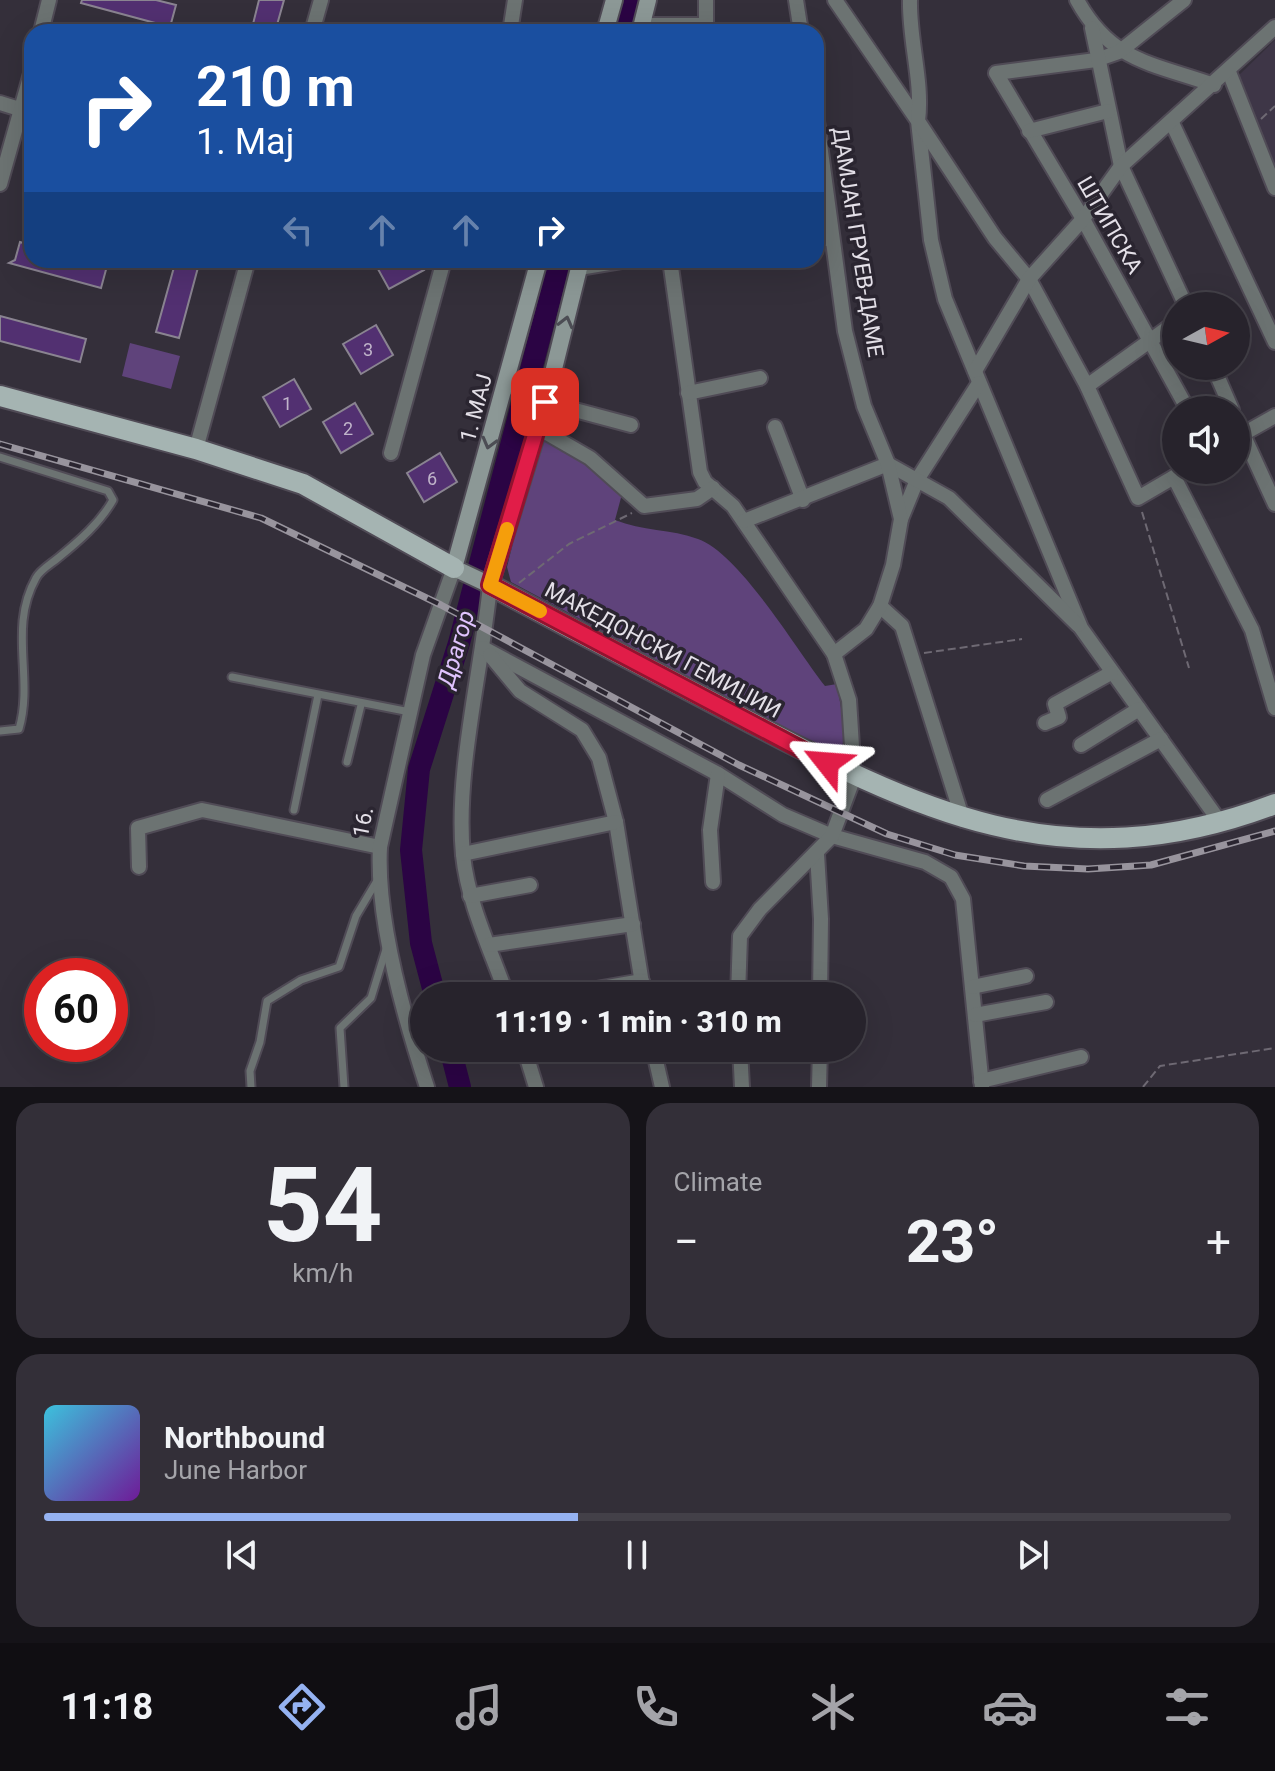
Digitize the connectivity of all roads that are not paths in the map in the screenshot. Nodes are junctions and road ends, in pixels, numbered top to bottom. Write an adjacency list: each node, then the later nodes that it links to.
1 (49, 0): 12 (street)
2 (321, 0): 13 (street)
3 (515, 0): 14 (street)
4 (614, 0): 15 (street)
5 (648, 0): 16 (street); 17 (street)
6 (706, 0): 18 (street)
7 (796, 0): 19 (street)
8 (835, 0): 30 (street)
9 (910, 0): 30 (street)
10 (1077, 0): 21 (street)
11 (1184, 0): 22 (street)
12 (43, 24)
13 (314, 24)
14 (511, 24)
15 (607, 24)
16 (642, 24)
17 (658, 24)
18 (706, 24)
19 (800, 24)
20 (1275, 27): 24 (street)
21 (1092, 28): 22 (street); 23 (street)
22 (1119, 52): 23 (street); 25 (street)
23 (1096, 60): 28 (street); 32 (street, ШТИПСКА)
24 (1229, 72): 25 (street); 36 (street)
25 (1214, 85): 31 (street)
26 (0, 103): 27 (street)
27 (24, 110)
28 (1108, 111): 32 (street); 33 (street)
29 (24, 119): 35 (street)
30 (918, 121): 45 (street); 50 (street)
31 (1172, 123): 33 (street); 48 (street)
32 (1029, 131): 37 (street, ШТИПСКА)
33 (1121, 166): 37 (street); 46 (street)
34 (824, 176): 38 (street, ДАМЈАН ГРУЕВ-ДАМЕ)
35 (0, 184)
36 (1275, 188)
37 (1083, 219): 45 (street); 49 (street, ШТИПСКА)
38 (832, 238): 39 (street); 66 (street, ДАМЈАН ГРУЕВ-ДАМЕ)
39 (824, 239)
40 (246, 268): 62 (street)
41 (442, 268): 63 (street)
42 (537, 268): 52 (street, 1. МАЈ)
43 (579, 268): 57 (street, one-way to 43)
44 (671, 268): 54 (street)
45 (1029, 279): 50 (street); 53 (street)
46 (1180, 292)
47 (1162, 333): 49 (street)
48 (1275, 342)
49 (1150, 343): 53 (street); 56 (street, ШТИПСКА)
50 (977, 377): 67 (street); 77 (street)
51 (760, 378): 54 (street)
52 (509, 384): 57 (street); 75 (street, 1. МАЈ, one-way to 75)
53 (1087, 386): 68 (street)
54 (688, 393): 70 (street)
55 (0, 396): 62 (main road)
56 (1180, 396)
57 (540, 412): 59 (street); 70 (street); 76 (street)
58 (1275, 416): 61 (street)
59 (631, 425)
60 (775, 427): 71 (street)
61 (1250, 430)
62 (196, 449): 75 (main road)
63 (391, 453)
64 (0, 457): 91 (lane)
65 (1250, 457): 72 (street)
66 (888, 464): 67 (street); 71 (street); 73 (street, ДАМЈАН ГРУЕВ-ДАМЕ)
67 (917, 480): 73 (street); 78 (street)
68 (1162, 484)
69 (1185, 484): 87 (street)
70 (713, 488): 74 (street)
71 (803, 500): 74 (street)
72 (1275, 504)
73 (901, 519): 79 (street, ДАМЈАН ГРУЕВ-ДАМЕ)
74 (744, 521): 82 (street)
75 (454, 568): 76 (street); 89 (street, 16.)
76 (498, 590): 81 (street); 96 (main road, МАКЕДОНСКИ ГЕМИЏИИ)
77 (1069, 594): 78 (street); 80 (street)
78 (1057, 605): 80 (street)
79 (880, 606): 82 (street, ДАМЈАН ГРУЕВ-ДАМЕ); 100 (street)
80 (1081, 628): 83 (street)
81 (483, 648): 95 (street); 101 (street); 105 (street)
82 (834, 654): 96 (street)
83 (1111, 673): 88 (street); 90 (street)
84 (232, 677): 85 (lane)
85 (318, 695): 86 (lane); 99 (lane)
86 (361, 705): 89 (lane); 94 (lane)
87 (1275, 708)
88 (1139, 709): 92 (street); 93 (street)
89 (410, 712): 104 (street, 16.)
90 (1045, 723)
91 (0, 731)
92 (1161, 739): 97 (street); 102 (street)
93 (1081, 745)
94 (347, 762)
95 (718, 774): 103 (street); 109 (street)
96 (854, 777): 100 (main road, МАКЕДОНСКИ ГЕМИЏИИ); 103 (street)
97 (1047, 800)
98 (1275, 804): 102 (main road, МАКЕДОНСКИ ГЕМИЏИИ)
99 (294, 810)
100 (963, 820): 102 (main road, МАКЕДОНСКИ ГЕМИЏИИ)
101 (616, 822): 105 (street); 112 (street)
102 (1220, 822)
103 (832, 836): 106 (street); 120 (street)
104 (380, 847): 107 (street); 108 (street, 16.)
105 (463, 854): 111 (street)
106 (817, 854): 118 (street); 119 (street)
107 (139, 867)
108 (378, 879): 113 (street, 16.); 129 (lane)
109 (713, 882)
110 (530, 885): 111 (street)
111 (470, 896): 114 (street)
112 (633, 924): 114 (street); 117 (street)
113 (390, 940): 130 (lane); 131 (street, 16.)
114 (489, 945): 116 (street)
115 (1026, 976): 120 (street)
116 (502, 982)
117 (642, 982)
118 (738, 982)
119 (820, 982)
120 (972, 987): 122 (street)
121 (1046, 1002): 122 (street)
122 (975, 1015): 128 (street)
123 (1081, 1057): 128 (street)
124 (528, 1062): 132 (street)
125 (656, 1062): 133 (street)
126 (741, 1062): 134 (street)
127 (820, 1062): 135 (street)
128 (982, 1084)
129 (251, 1087)
130 (344, 1087)
131 (427, 1087)
132 (536, 1087)
133 (662, 1087)
134 (742, 1087)
135 (819, 1087)

